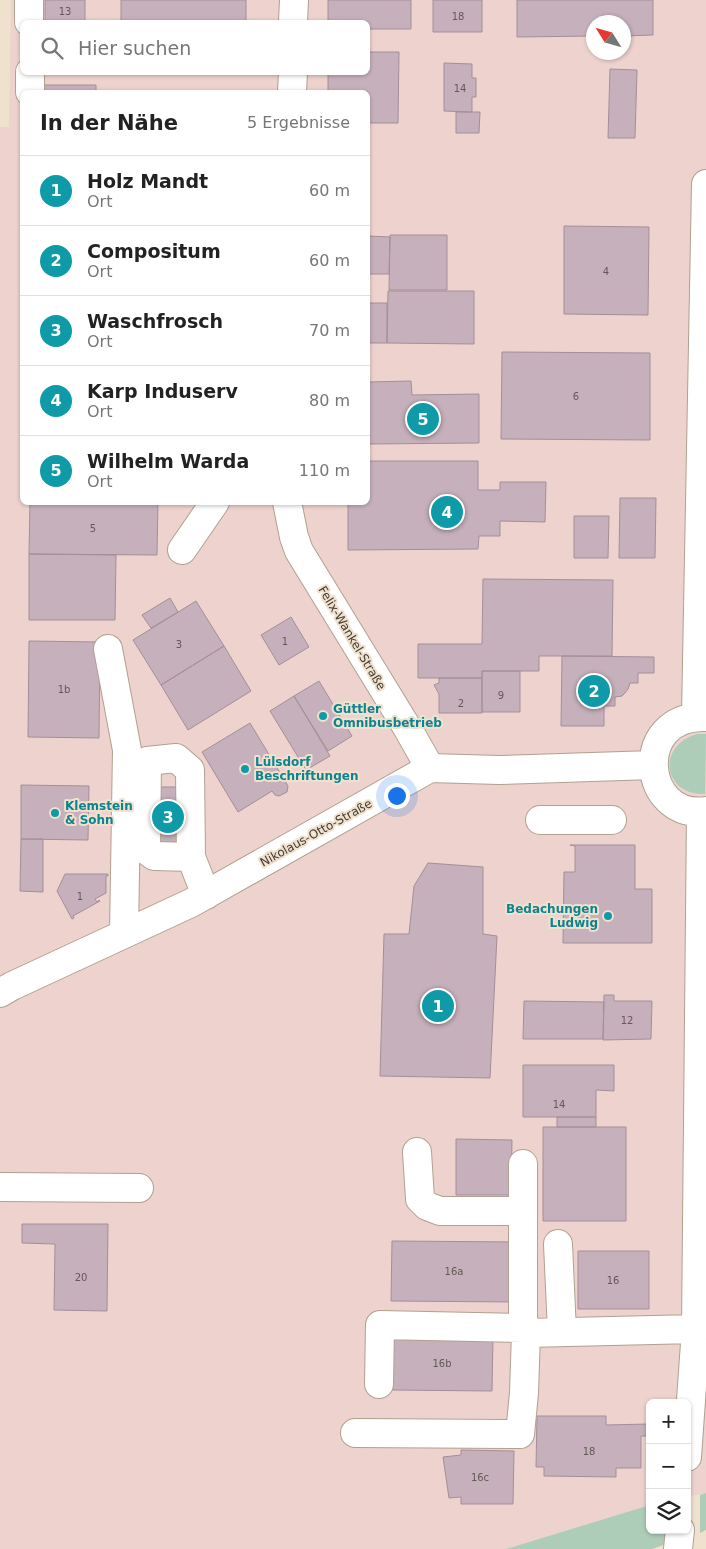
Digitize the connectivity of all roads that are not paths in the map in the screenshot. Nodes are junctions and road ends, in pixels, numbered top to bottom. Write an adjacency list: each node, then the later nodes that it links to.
1 (29, 0): 3 (street)
2 (294, 0): 4 (street)
3 (29, 20)
4 (293, 20)
5 (30, 75): 7 (street)
6 (292, 75): 8 (street)
7 (30, 90)
8 (292, 90)
9 (706, 184): 14 (street)
10 (213, 505): 12 (street)
11 (289, 505): 16 (street, Felix-Wankel-Straße)
12 (182, 550)
13 (108, 649): 22 (street)
14 (701, 716): 15 (street)
15 (653, 765): 16 (street); 17 (street)
16 (430, 768): 21 (street, Nikolaus-Otto-Straße)
17 (703, 812): 30 (street)
18 (540, 820): 19 (street)
19 (612, 820)
20 (191, 857): 21 (street)
21 (206, 895): 22 (street, Nikolaus-Otto-Straße)
22 (124, 934): 23 (street, Nikolaus-Otto-Straße)
23 (0, 993)
24 (417, 1152): 28 (street)
25 (524, 1164): 28 (street)
26 (0, 1187): 27 (street)
27 (139, 1188)
28 (523, 1211): 31 (street)
29 (558, 1244): 32 (street)
30 (696, 1329): 32 (street); 35 (street)
31 (525, 1331): 32 (street); 33 (street); 34 (street)
32 (562, 1332)
33 (379, 1384)
34 (355, 1432)
35 (688, 1444)
36 (680, 1534): 37 (street)
37 (678, 1549)

